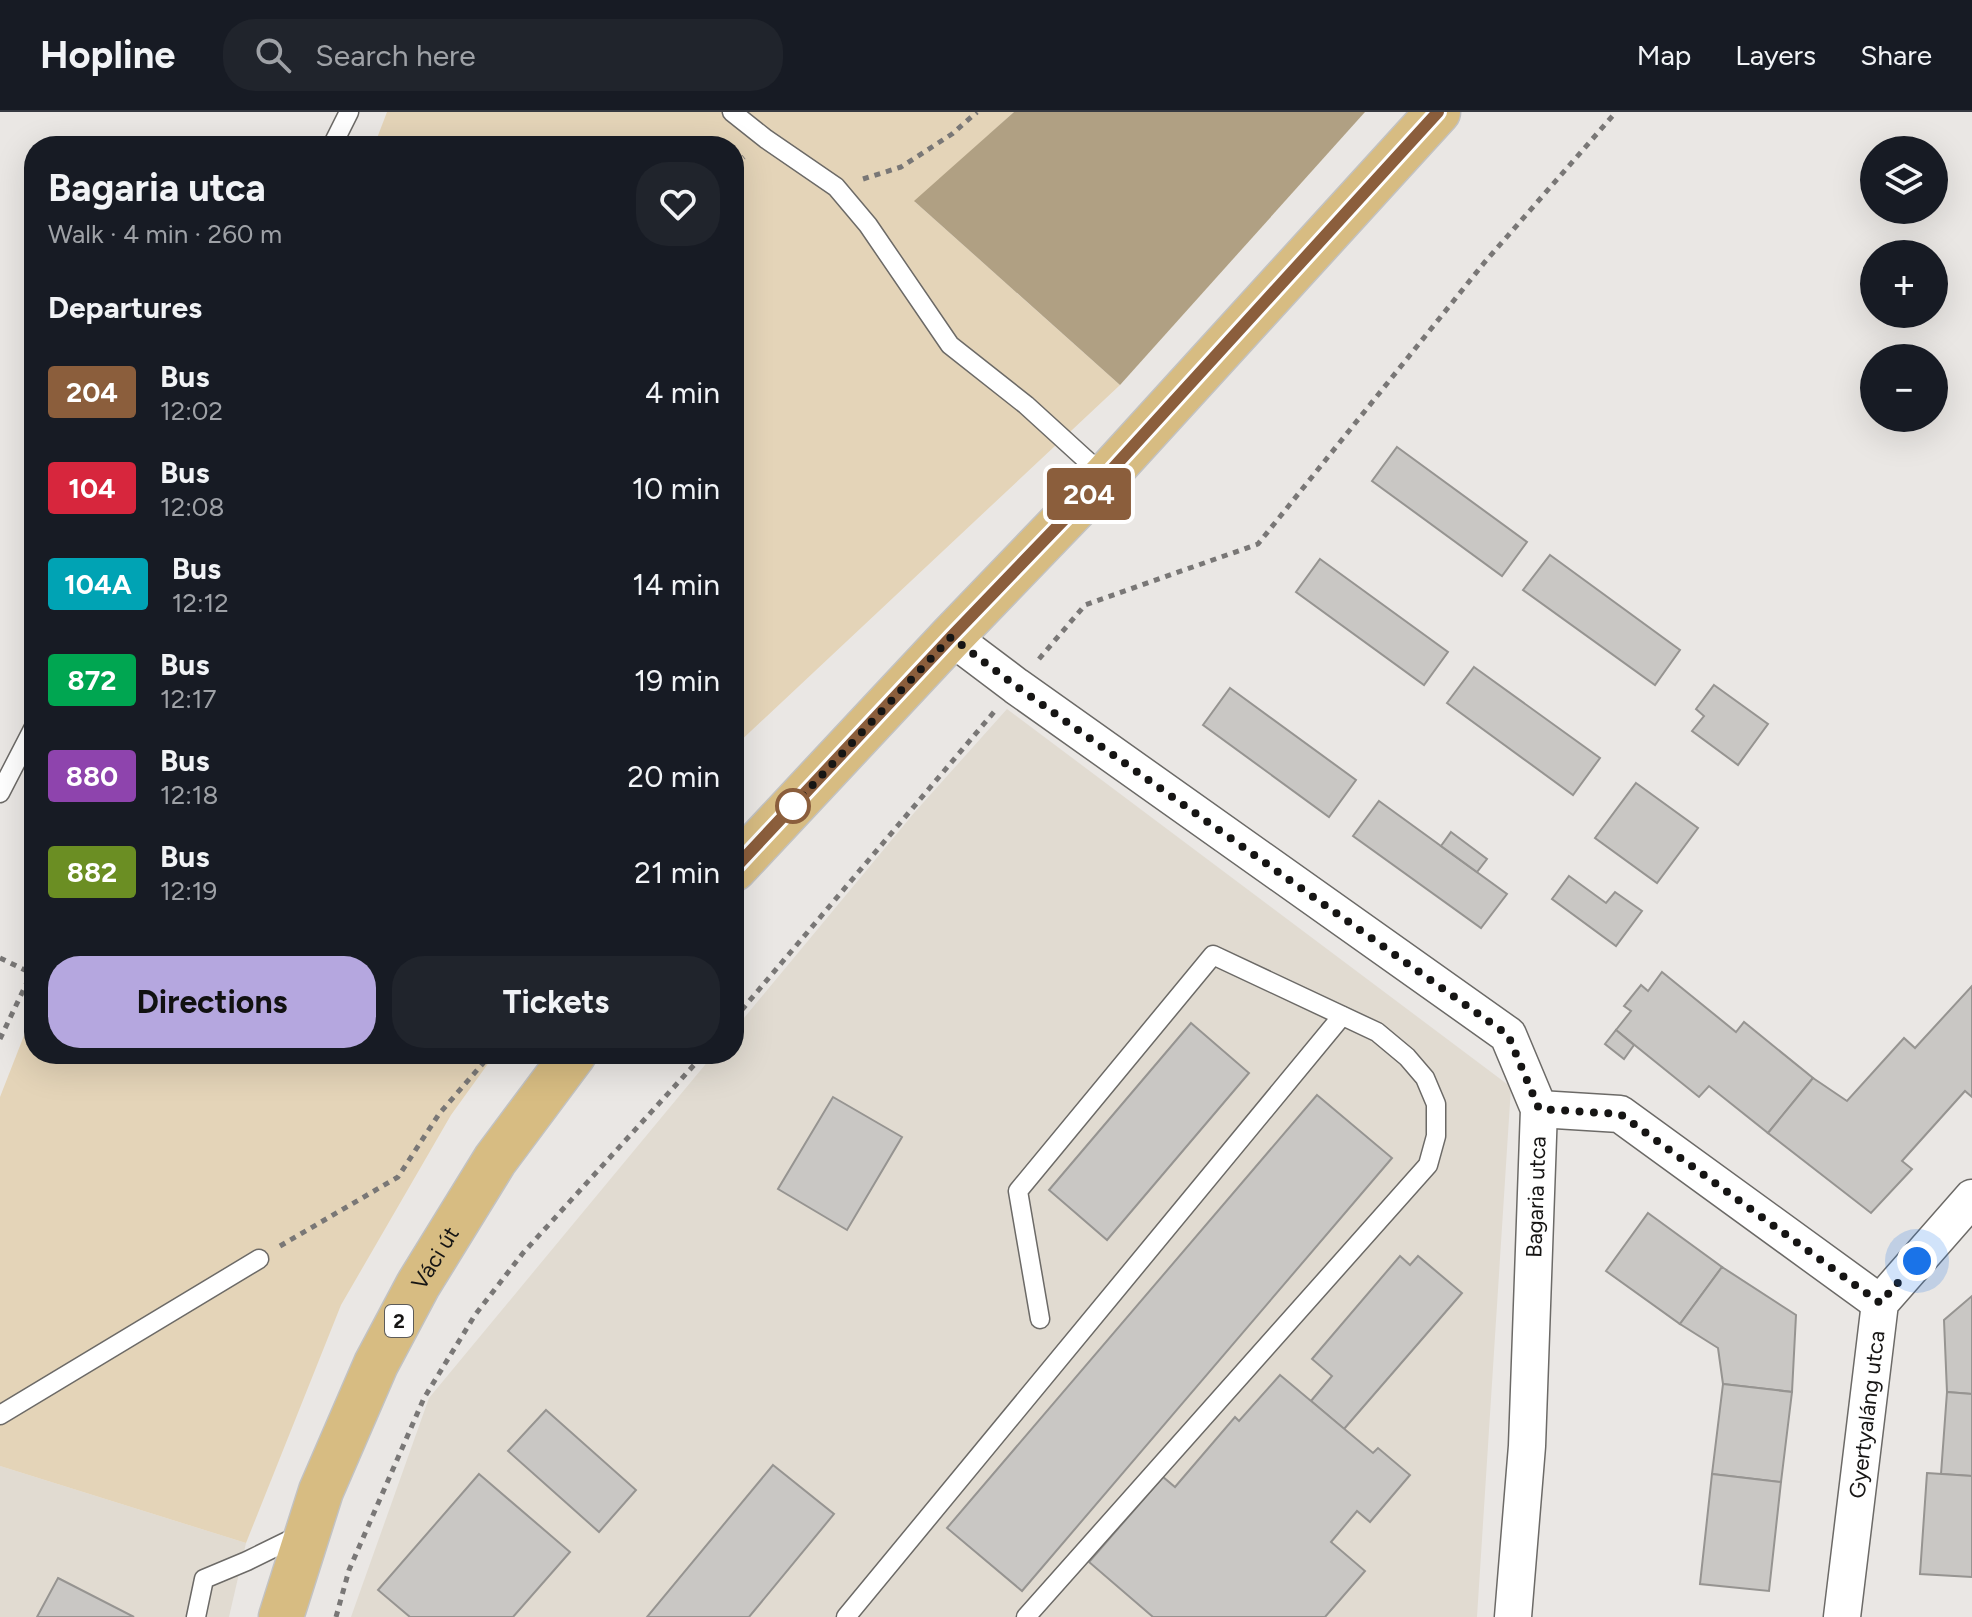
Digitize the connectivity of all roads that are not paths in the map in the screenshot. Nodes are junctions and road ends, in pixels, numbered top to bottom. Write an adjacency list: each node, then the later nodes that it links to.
1 (349, 112): 4 (lane)
2 (732, 112): 5 (lane)
3 (1438, 112): 5 (main road)
4 (337, 136)
5 (1105, 477): 6 (main road)
6 (951, 637): 9 (main road); 12 (street, Bagaria utca)
7 (24, 746): 8 (lane)
8 (0, 793)
9 (744, 858)
10 (1342, 1016): 16 (lane); 21 (lane); 22 (lane)
11 (567, 1064): 18 (main road, Váci út / 2)
12 (1539, 1109): 15 (street); 23 (street, Bagaria utca)
13 (1972, 1198): 15 (street, Gyertyaláng utca)
14 (259, 1259): 17 (lane)
15 (1880, 1303): 24 (street, Gyertyaláng utca)
16 (1040, 1319)
17 (0, 1415)
18 (308, 1531): 19 (lane); 20 (main road, Váci út / 2)
19 (196, 1617)
20 (281, 1617)
21 (846, 1617)
22 (1026, 1617)
23 (1513, 1617)
24 (1842, 1617)

